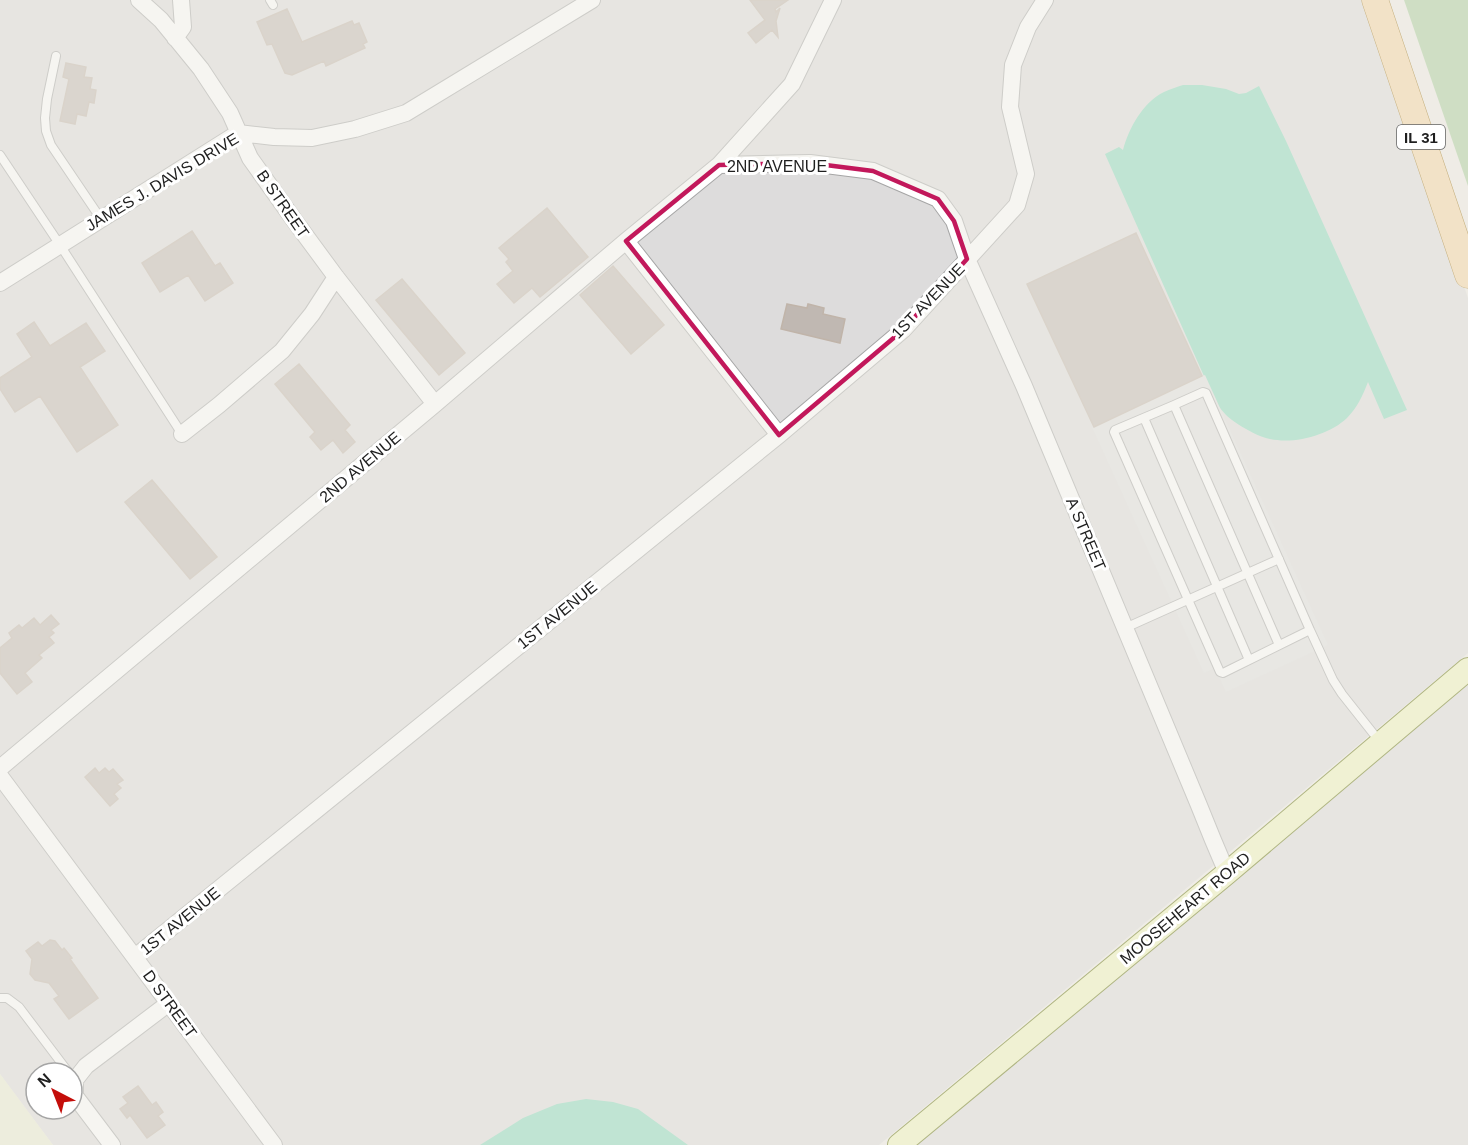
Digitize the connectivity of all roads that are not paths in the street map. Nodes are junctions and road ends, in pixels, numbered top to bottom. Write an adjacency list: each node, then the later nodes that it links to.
1 (139, 0): 7 (street, B STREET)
2 (181, 0): 7 (street)
3 (592, 0): 9 (street, JAMES J. DAVIS DRIVE)
4 (833, 0): 11 (street, 2ND AVENUE)
5 (1045, 0): 16 (street, 1ST AVENUE)
6 (1375, 0): 17 (main road, IL 31)
7 (176, 38): 9 (street, B STREET)
8 (56, 56): 13 (lane)
9 (238, 133): 13 (street, JAMES J. DAVIS DRIVE); 18 (street, B STREET)
10 (0, 155): 15 (lane)
11 (718, 165): 12 (street, 2ND AVENUE); 14 (street, 2ND AVENUE)
12 (938, 199): 16 (street, A STREET)
13 (101, 219): 15 (street, JAMES J. DAVIS DRIVE)
14 (626, 241): 20 (street, 2ND AVENUE); 24 (street)
15 (60, 244): 19 (street, JAMES J. DAVIS DRIVE); 23 (lane)
16 (967, 260): 24 (street, 1ST AVENUE); 29 (street, A STREET)
17 (1468, 275)
18 (336, 277): 20 (street, B STREET); 23 (street)
19 (0, 283)
20 (435, 404): 35 (street, 2ND AVENUE)
21 (1174, 405): 22 (lane); 25 (lane); 26 (lane)
22 (1144, 418): 27 (lane); 28 (lane)
23 (182, 434)
24 (779, 435): 38 (street, 1ST AVENUE)
25 (1279, 559): 26 (lane); 30 (lane)
26 (1247, 573): 27 (lane); 31 (lane)
27 (1217, 587): 28 (lane); 32 (lane)
28 (1188, 600): 29 (lane); 32 (lane)
29 (1125, 628): 37 (street, A STREET)
30 (1310, 630): 31 (lane); 34 (lane)
31 (1278, 645): 32 (lane)
32 (1249, 660)
33 (1468, 669): 34 (main road, MOOSEHEART ROAD)
34 (1381, 743): 37 (main road, MOOSEHEART ROAD)
35 (0, 768)
36 (0, 776): 38 (street, D STREET)
37 (1227, 873): 46 (main road, MOOSEHEART ROAD)
38 (135, 957): 40 (street, D STREET)
39 (0, 998): 41 (lane)
40 (169, 1003): 42 (street); 45 (street, D STREET)
41 (60, 1061)
42 (84, 1068)
43 (84, 1108): 44 (street)
44 (112, 1145)
45 (274, 1145)
46 (899, 1145)

